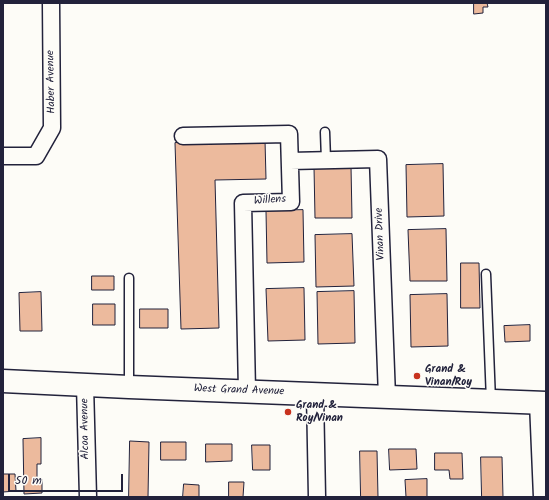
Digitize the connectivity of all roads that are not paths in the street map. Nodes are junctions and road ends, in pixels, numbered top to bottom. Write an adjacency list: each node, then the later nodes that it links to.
1 (51, 3): 4 (street, Haber Avenue)
2 (325, 132): 5 (lane)
3 (183, 136): 6 (street, Willens)
4 (3, 156)
5 (326, 160): 6 (street, Vinan Drive); 14 (street, Vinan Drive)
6 (290, 161): 12 (street, Willens)
7 (486, 274): 15 (lane)
8 (129, 278): 11 (lane)
9 (3, 381): 10 (main road, West Grand Avenue)
10 (85, 385): 11 (main road, West Grand Avenue); 17 (street, Alcoa Avenue)
11 (128, 387): 12 (main road, West Grand Avenue)
12 (247, 392): 13 (main road, West Grand Avenue)
13 (315, 394): 14 (main road, West Grand Avenue); 18 (street)
14 (387, 397): 15 (main road, West Grand Avenue)
15 (491, 401): 16 (main road, West Grand Avenue)
16 (542, 403): 19 (street)
17 (88, 497)
18 (317, 497)
19 (542, 497)

